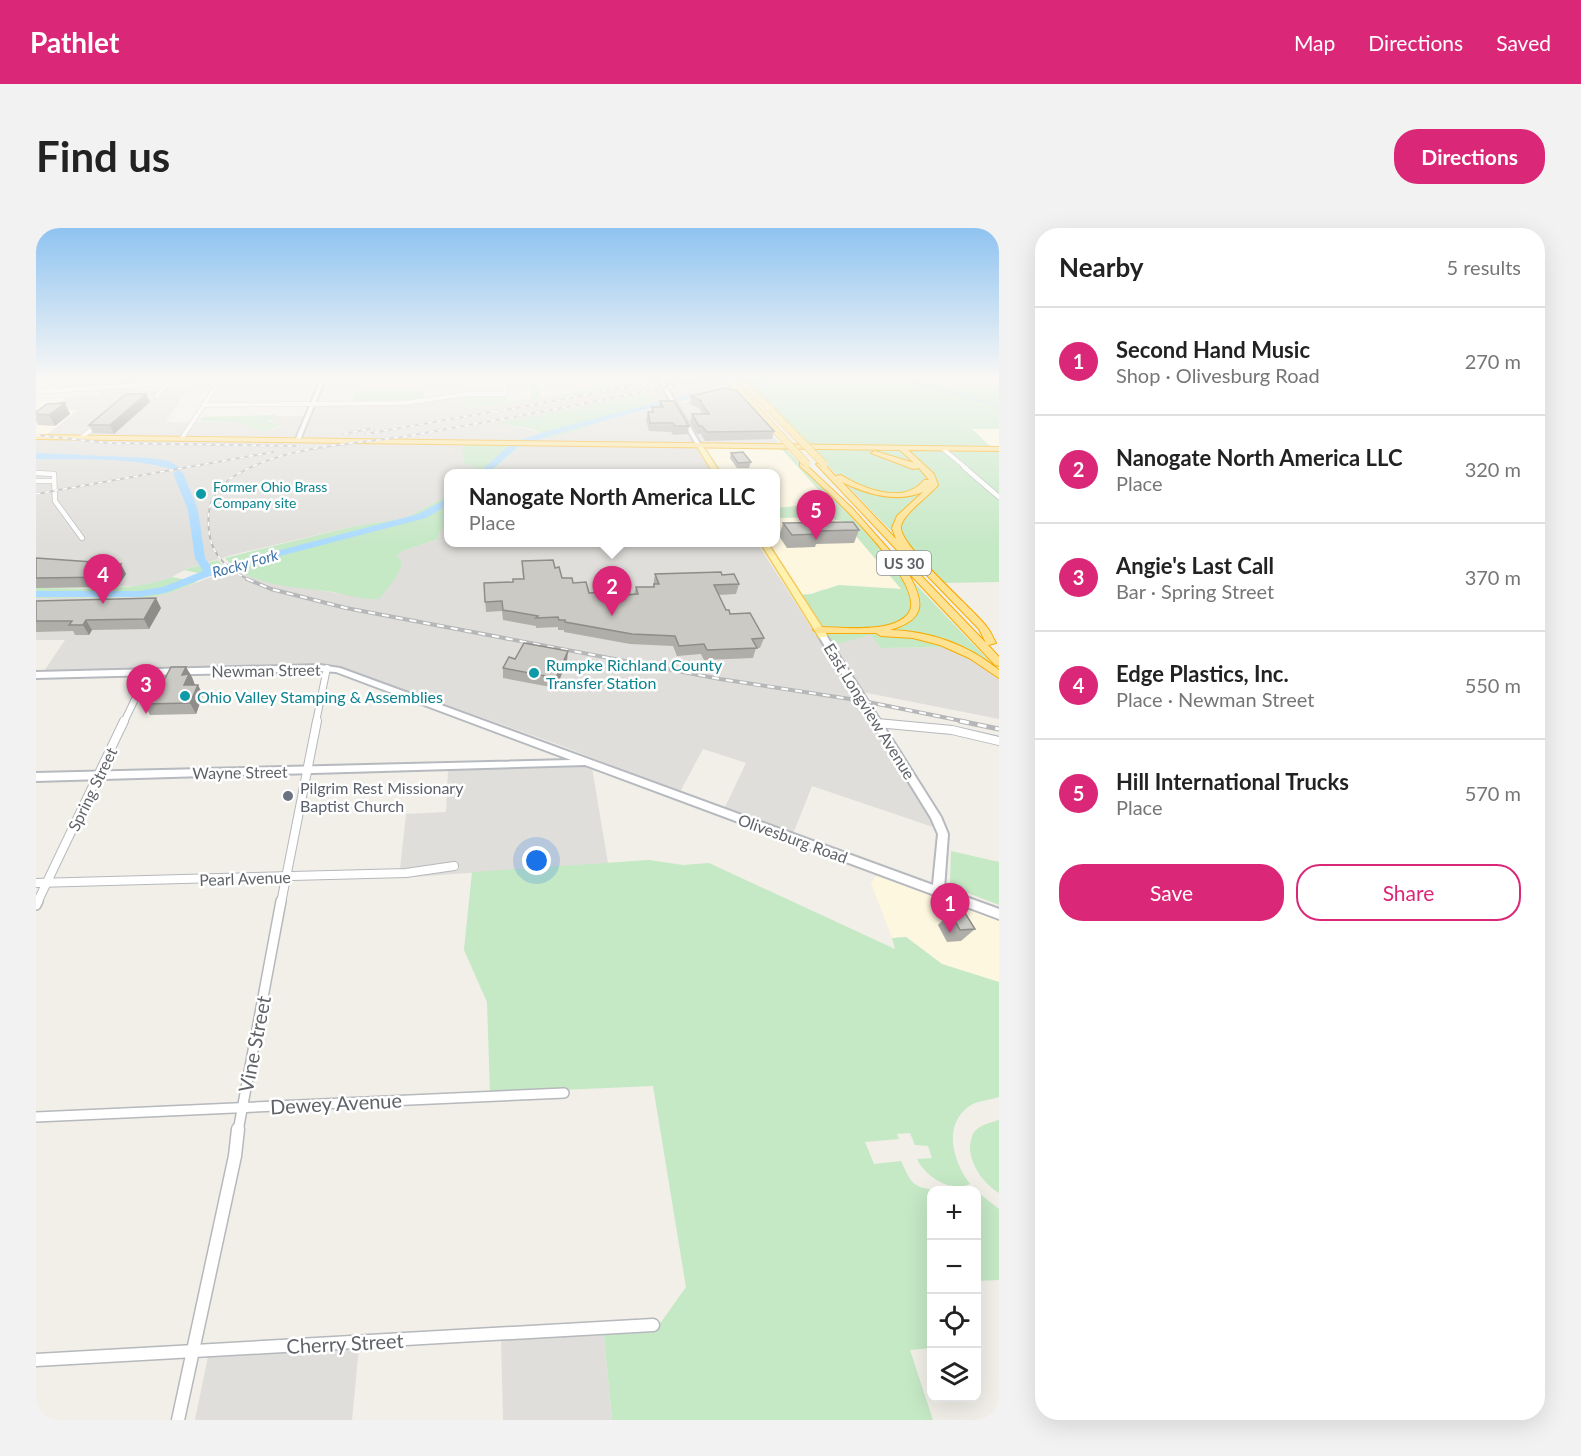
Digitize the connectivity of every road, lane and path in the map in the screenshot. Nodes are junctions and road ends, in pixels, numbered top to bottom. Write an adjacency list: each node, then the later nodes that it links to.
1 (85, 435): 7 (street)
2 (184, 435): 9 (street)
3 (299, 435): 10 (street)
4 (693, 435): 11 (street)
5 (778, 435): 16 (highway, US 30, bridge)
6 (793, 435): 17 (highway, bridge)
7 (82, 437): 8 (highway); 9 (highway)
8 (36, 438)
9 (182, 438): 10 (highway)
10 (297, 440): 11 (highway)
11 (700, 446): 12 (highway); 19 (main road)
12 (816, 447): 13 (highway); 18 (highway)
13 (899, 448): 14 (highway); 18 (highway); 27 (highway)
14 (942, 448): 15 (highway); 23 (street)
15 (999, 449)
16 (805, 464): 26 (highway); 29 (highway, US 30)
17 (822, 464): 18 (highway); 27 (highway, US 30)
18 (916, 468)
19 (715, 469)
20 (36, 473): 22 (street)
21 (36, 481): 22 (street)
22 (54, 481): 24 (street)
23 (999, 497)
24 (82, 538)
25 (766, 547): 26 (main road, East Longview Avenue)
26 (820, 633): 33 (highway); 34 (street, East Longview Avenue)
27 (991, 643): 28 (highway, US 30)
28 (999, 651)
29 (999, 663)
30 (327, 668): 31 (street, Newman Street); 36 (street, Newman Street); 37 (street, Vine Street)
31 (148, 672): 32 (street, Newman Street); 38 (street, Spring Street)
32 (36, 675)
33 (999, 675)
34 (877, 723): 35 (street); 44 (street, East Longview Avenue)
35 (999, 741)
36 (588, 763): 37 (street, Wayne Street); 44 (street, Olivesburg Road)
37 (308, 770): 38 (street, Wayne Street); 41 (street, Vine Street)
38 (99, 775): 39 (street, Wayne Street); 43 (street, Spring Street)
39 (36, 777)
40 (454, 866): 41 (street, Pearl Avenue)
41 (287, 876): 43 (street, Pearl Avenue); 48 (street, Vine Street)
42 (36, 883): 43 (street, Pearl Avenue)
43 (47, 883): 45 (street, Spring Street)
44 (938, 891): 46 (street, Olivesburg Road)
45 (36, 905)
46 (999, 914)
47 (564, 1093): 48 (street, Dewey Avenue)
48 (241, 1108): 49 (street, Dewey Avenue); 51 (street, Vine Street)
49 (36, 1117)
50 (653, 1325): 51 (street, Cherry Street)
51 (192, 1353): 52 (street, Cherry Street); 53 (street, Vine Street)
52 (36, 1360)
53 (178, 1420)

